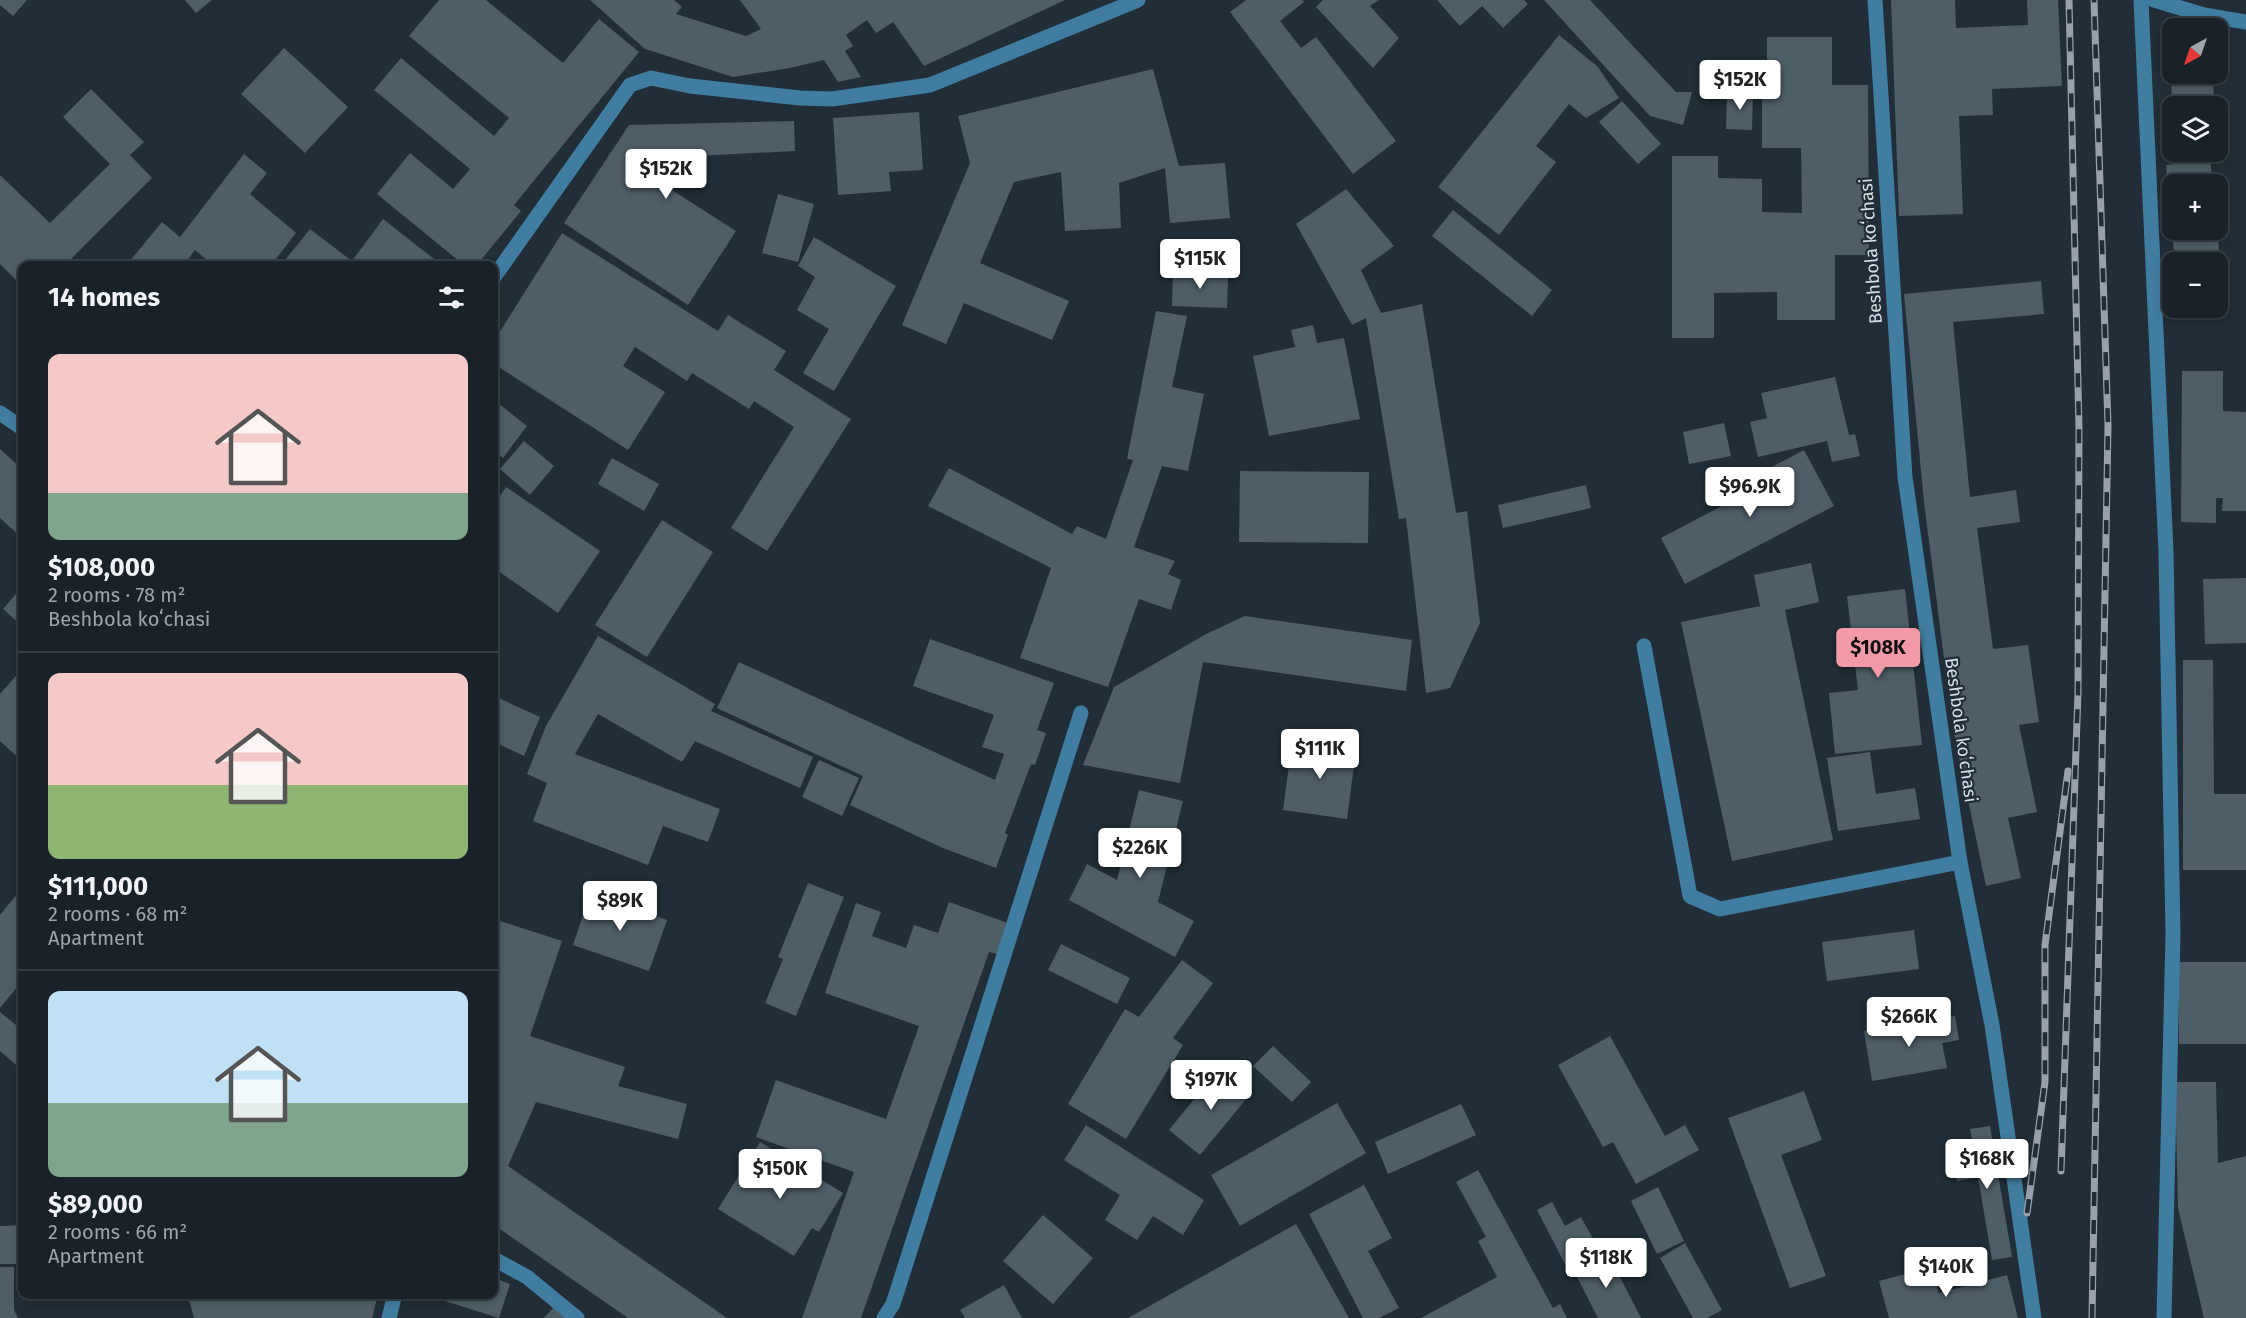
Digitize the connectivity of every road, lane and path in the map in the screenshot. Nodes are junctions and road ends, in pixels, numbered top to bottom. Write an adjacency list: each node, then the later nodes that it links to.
1 (1138, 0): 6 (street)
2 (1875, 0): 11 (street, Beshbola koʻchasi)
3 (2141, 0): 18 (street)
4 (2154, 0): 5 (street)
5 (2246, 22)
6 (498, 271)
7 (0, 413): 8 (street)
8 (18, 425)
9 (1644, 646): 11 (street)
10 (1081, 713): 16 (street)
11 (1960, 862): 17 (street, Beshbola koʻchasi)
12 (498, 1261): 15 (street)
13 (394, 1299): 14 (street)
14 (389, 1318)
15 (577, 1318)
16 (884, 1318)
17 (2034, 1318)
18 (2164, 1318)

